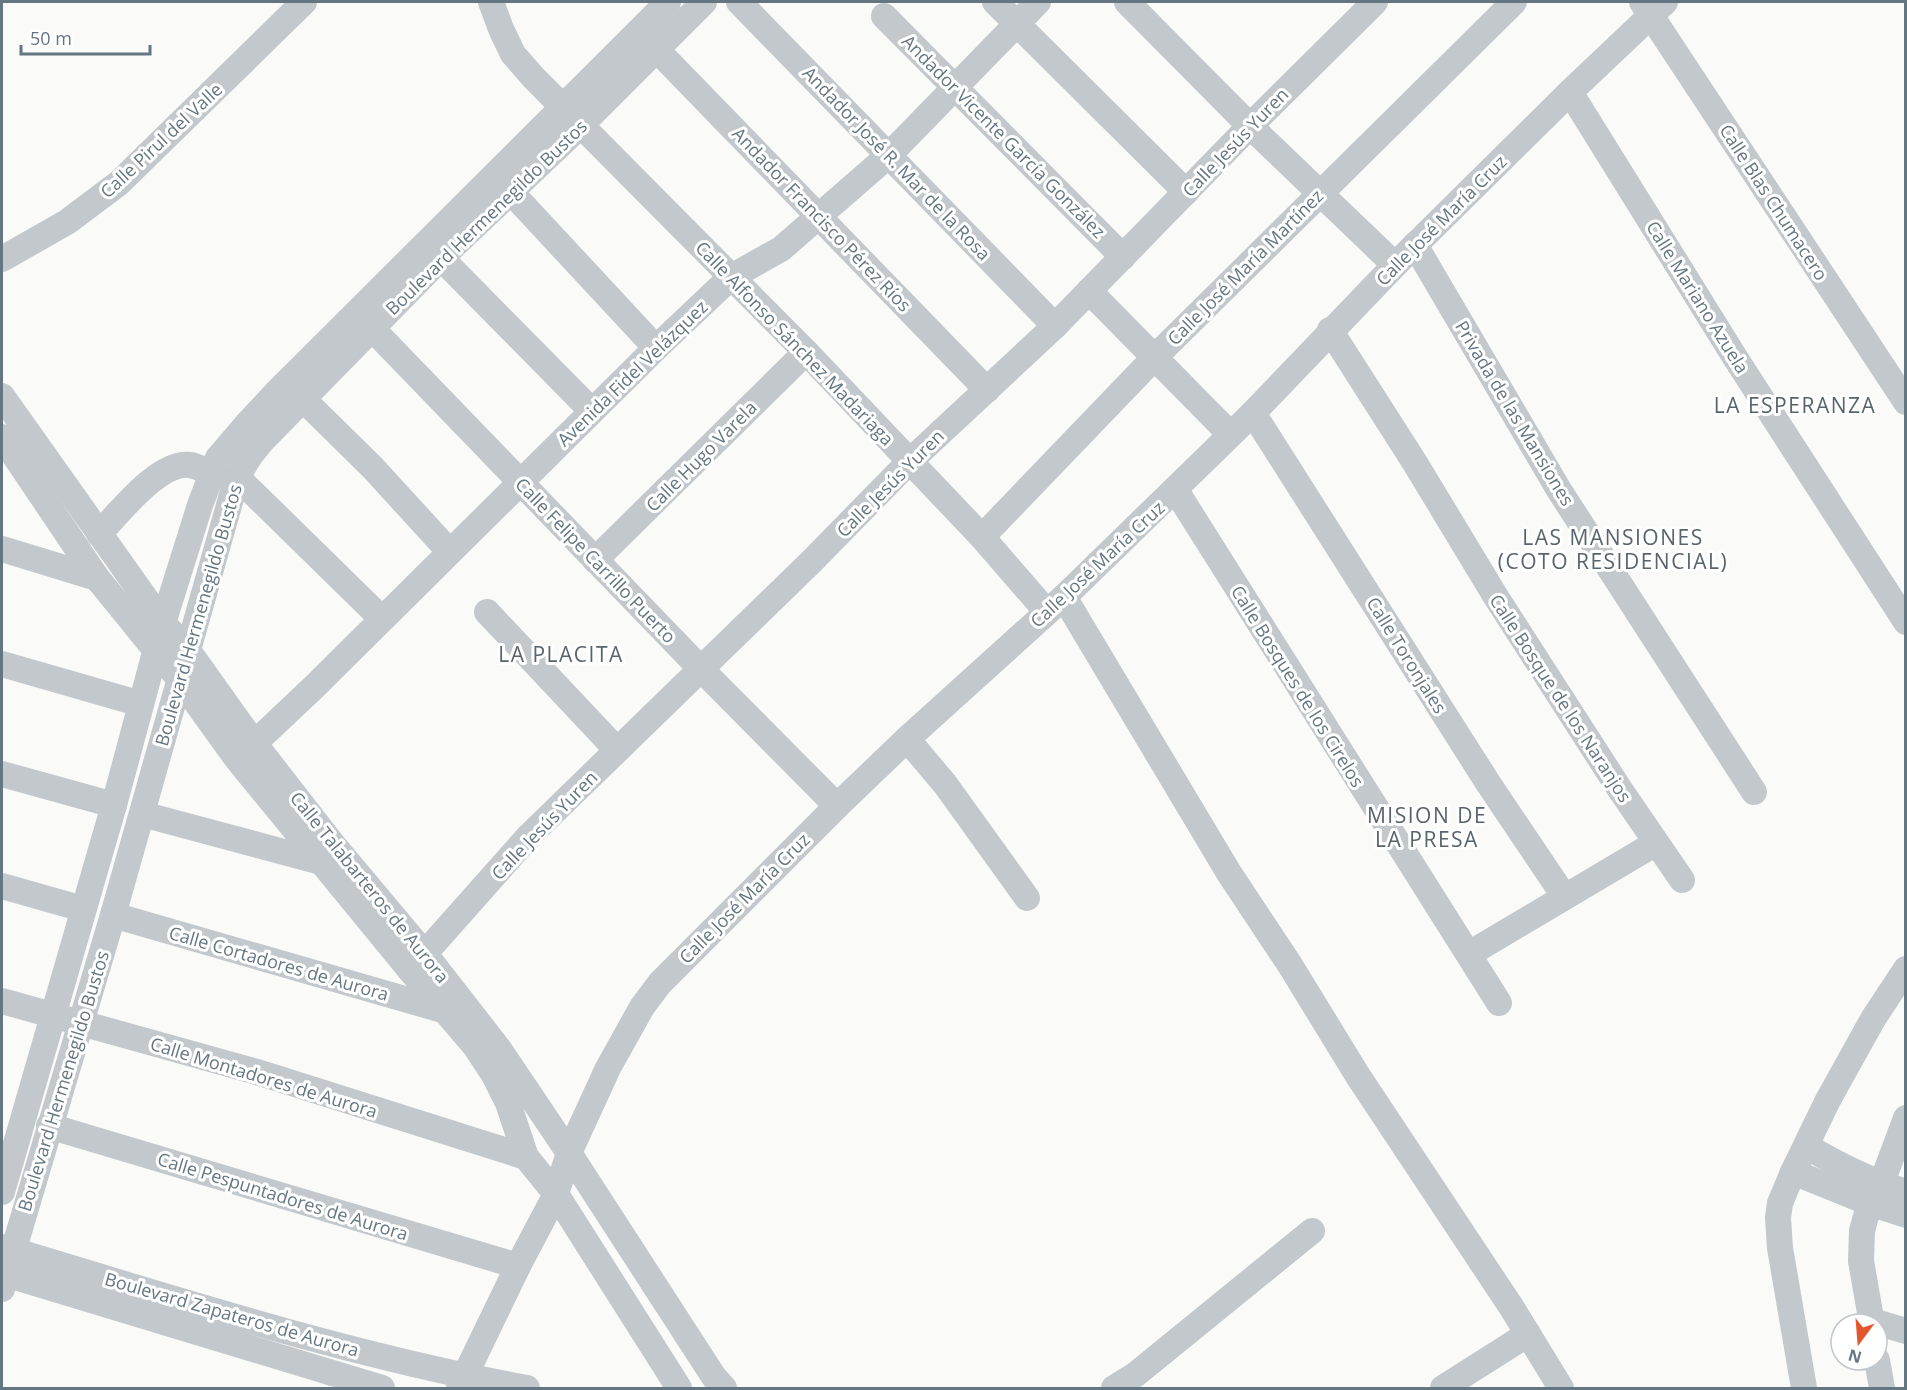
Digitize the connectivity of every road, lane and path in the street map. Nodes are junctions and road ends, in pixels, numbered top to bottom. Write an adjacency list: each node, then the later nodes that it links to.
1 (492, 2): 17 (street, Calle Alfonso Sánchez Madariaga)
2 (668, 2): 17 (street, Boulevard Hermenegildo Bustos)
3 (704, 2): 14 (street, Boulevard Hermenegildo Bustos)
4 (739, 2): 20 (street, Andador José R. Mar de la Rosa)
5 (995, 2): 13 (street)
6 (1038, 2): 13 (street, Avenida Fidel Velázquez)
7 (1127, 2): 19 (street)
8 (1375, 2): 19 (street, Calle Jesús Yuren)
9 (1514, 2): 23 (street, Calle José María Martínez)
10 (293, 5): 28 (street, Calle Pirul del Valle)
11 (1652, 6): 16 (street, Calle José María Cruz); 41 (street, Calle Blas Chumacero)
12 (884, 16): 15 (street, Andador Vicente García González)
13 (1016, 23): 15 (street, Avenida Fidel Velázquez); 22 (street)
14 (656, 50): 18 (street, Boulevard Hermenegildo Bustos); 24 (street, Andador Francisco Pérez Ríos)
15 (956, 87): 20 (street, Avenida Fidel Velázquez); 26 (street, Andador Vicente García González)
16 (1570, 92): 25 (street, Calle José María Cruz); 60 (street, Calle Mariano Azuela)
17 (562, 106): 18 (street, Calle Alfonso Sánchez Madariaga); 32 (street, Boulevard Hermenegildo Bustos)
18 (581, 124): 21 (street, Boulevard Hermenegildo Bustos); 30 (street, Calle Alfonso Sánchez Madariaga)
19 (1250, 126): 22 (street, Calle Jesús Yuren); 23 (street)
20 (889, 155): 24 (street, Avenida Fidel Velázquez); 33 (street, Andador José R. Mar de la Rosa)
21 (511, 192): 27 (street, Boulevard Hermenegildo Bustos); 35 (street)
22 (1186, 192): 26 (street, Calle Jesús Yuren)
23 (1319, 193): 29 (street); 37 (street, Calle José María Martínez)
24 (819, 215): 30 (street, Avenida Fidel Velázquez); 38 (street, Andador Francisco Pérez Ríos)
25 (1415, 245): 29 (street, Calle José María Cruz); 72 (street, Privada de las Mansiones)
26 (1123, 257): 31 (street, Calle Jesús Yuren)
27 (441, 258): 32 (street, Boulevard Hermenegildo Bustos); 42 (street)
28 (2, 259)
29 (1395, 265): 34 (street, Calle José María Cruz)
30 (731, 277): 35 (street, Avenida Fidel Velázquez); 36 (street, Calle Alfonso Sánchez Madariaga)
31 (1089, 291): 33 (street, Calle Jesús Yuren); 37 (street)
32 (364, 321): 40 (street, Boulevard Hermenegildo Bustos); 47 (street, Boulevard Hermenegildo Bustos); 49 (street, Calle Felipe Carrillo Puerto)
33 (1055, 326): 38 (street, Calle Jesús Yuren)
34 (1330, 330): 43 (street, Calle José María Cruz); 76 (street, Calle Bosque de los Naranjos)
35 (656, 348): 42 (street, Avenida Fidel Velázquez)
36 (806, 352): 46 (street, Calle Alfonso Sánchez Madariaga); 55 (street, Calle Hugo Varela)
37 (1155, 357): 44 (street); 52 (street, Calle José María Martínez)
38 (987, 390): 46 (street, Calle Jesús Yuren)
39 (2, 396): 51 (street, Calle Talabarteros de Aurora)
40 (303, 399): 48 (street, Boulevard Hermenegildo Bustos); 54 (street)
41 (1905, 402)
42 (591, 410): 49 (street, Avenida Fidel Velázquez)
43 (1252, 412): 44 (street, Calle José María Cruz); 80 (street, Calle Toronjales)
44 (1230, 434): 50 (street, Calle José María Cruz)
45 (2, 437): 56 (street, Calle Talabarteros de Aurora)
46 (910, 461): 52 (street, Calle Alfonso Sánchez Madariaga); 65 (street, Calle Jesús Yuren)
47 (211, 473): 51 (street); 61 (street, Boulevard Hermenegildo Bustos)
48 (237, 477): 59 (street); 62 (street, Boulevard Hermenegildo Bustos)
49 (520, 482): 54 (street, Avenida Fidel Velázquez); 55 (street, Calle Felipe Carrillo Puerto)
50 (1175, 489): 57 (street, Calle José María Cruz); 84 (street, Calle Bosques de los Cirelos)
51 (99, 534): 61 (street, Calle Talabarteros de Aurora)
52 (982, 537): 57 (street, Calle Alfonso Sánchez Madariaga)
53 (2, 549): 56 (street)
54 (449, 551): 59 (street, Avenida Fidel Velázquez)
55 (595, 560): 65 (street, Calle Felipe Carrillo Puerto)
56 (97, 578): 63 (street, Calle Talabarteros de Aurora)
57 (1056, 605): 68 (street, Calle José María Cruz); 109 (street, Calle Alfonso Sánchez Madariaga)
58 (487, 612): 69 (street)
59 (382, 619): 70 (street, Avenida Fidel Velázquez)
60 (1905, 622)
61 (163, 623): 62 (street, Calle Talabarteros de Aurora); 63 (street, Boulevard Hermenegildo Bustos)
62 (187, 649): 66 (street, Boulevard Hermenegildo Bustos); 70 (street, Calle Talabarteros de Aurora)
63 (156, 651): 66 (street, Calle Talabarteros de Aurora); 67 (street, Boulevard Hermenegildo Bustos)
64 (2, 664): 67 (street)
65 (700, 669): 69 (street, Calle Jesús Yuren); 74 (street, Calle Felipe Carrillo Puerto)
66 (180, 680): 70 (street, Calle Talabarteros de Aurora); 75 (street, Boulevard Hermenegildo Bustos)
67 (141, 704): 73 (street, Boulevard Hermenegildo Bustos)
68 (907, 740): 74 (street, Calle José María Cruz); 81 (street)
69 (617, 750): 85 (street, Calle Jesús Yuren)
70 (245, 751): 77 (street, Calle Talabarteros de Aurora); 85 (street, Calle Talabarteros de Aurora)
71 (2, 774): 73 (street)
72 (1754, 792)
73 (114, 805): 82 (street, Boulevard Hermenegildo Bustos)
74 (837, 806): 96 (street, Calle José María Cruz)
75 (142, 814): 77 (street); 83 (street, Boulevard Hermenegildo Bustos)
76 (1656, 843): 78 (street, Calle Bosque de los Naranjos); 80 (street)
77 (321, 862): 85 (street, Calle Talabarteros de Aurora)
78 (1682, 880)
79 (2, 886): 82 (street)
80 (1564, 896): 84 (street)
81 (1027, 898)
82 (83, 909): 90 (street, Boulevard Hermenegildo Bustos)
83 (113, 915): 89 (street, Calle Cortadores de Aurora); 91 (street, Boulevard Hermenegildo Bustos)
84 (1469, 954): 88 (street, Calle Bosques de los Cirelos)
85 (418, 962): 89 (street, Calle Talabarteros de Aurora); 96 (street, Calle Talabarteros de Aurora)
86 (1905, 969): 95 (street)
87 (2, 1001): 90 (street, Calle Montadores de Aurora)
88 (1499, 1003)
89 (446, 1011): 97 (street, Calle Talabarteros de Aurora)
90 (53, 1016): 91 (street, Calle Montadores de Aurora); 93 (street, Boulevard Hermenegildo Bustos)
91 (79, 1022): 94 (street, Boulevard Hermenegildo Bustos); 97 (street, Calle Montadores de Aurora)
92 (1905, 1118): 101 (street)
93 (12, 1119): 99 (street, Boulevard Hermenegildo Bustos)
94 (49, 1126): 104 (street, Boulevard Hermenegildo Bustos); 105 (street, Calle Pespuntadores de Aurora)
95 (1806, 1146): 98 (street); 101 (street)
96 (569, 1153): 100 (street, Calle José María Cruz); 117 (street, Calle Talabarteros de Aurora)
97 (526, 1157): 100 (street, Calle Talabarteros de Aurora)
98 (1793, 1172): 101 (street); 121 (street)
99 (2, 1192)
100 (556, 1194): 105 (street, Calle José María Cruz); 116 (street, Calle Talabarteros de Aurora)
101 (1886, 1194): 102 (street); 106 (street)
102 (1905, 1215)
103 (1312, 1231): 118 (street)
104 (5, 1266): 110 (street, Boulevard Zapateros de Aurora); 111 (street, Boulevard Zapateros de Aurora)
105 (518, 1266): 113 (street, Calle José María Cruz)
106 (1870, 1312)
107 (1889, 1327): 108 (street)
108 (1905, 1331)
109 (1528, 1334): 119 (street); 120 (street, Calle Alfonso Sánchez Madariaga)
110 (307, 1338): 111 (street); 113 (street, Boulevard Zapateros de Aurora)
111 (300, 1365): 114 (street, Boulevard Zapateros de Aurora)
112 (1879, 1372): 122 (street)
113 (461, 1383): 115 (street, Boulevard Zapateros de Aurora)
114 (382, 1389)
115 (526, 1389)
116 (679, 1389)
117 (724, 1389)
118 (1114, 1389)
119 (1443, 1389)
120 (1561, 1389)
121 (1803, 1389)
122 (1882, 1389)

